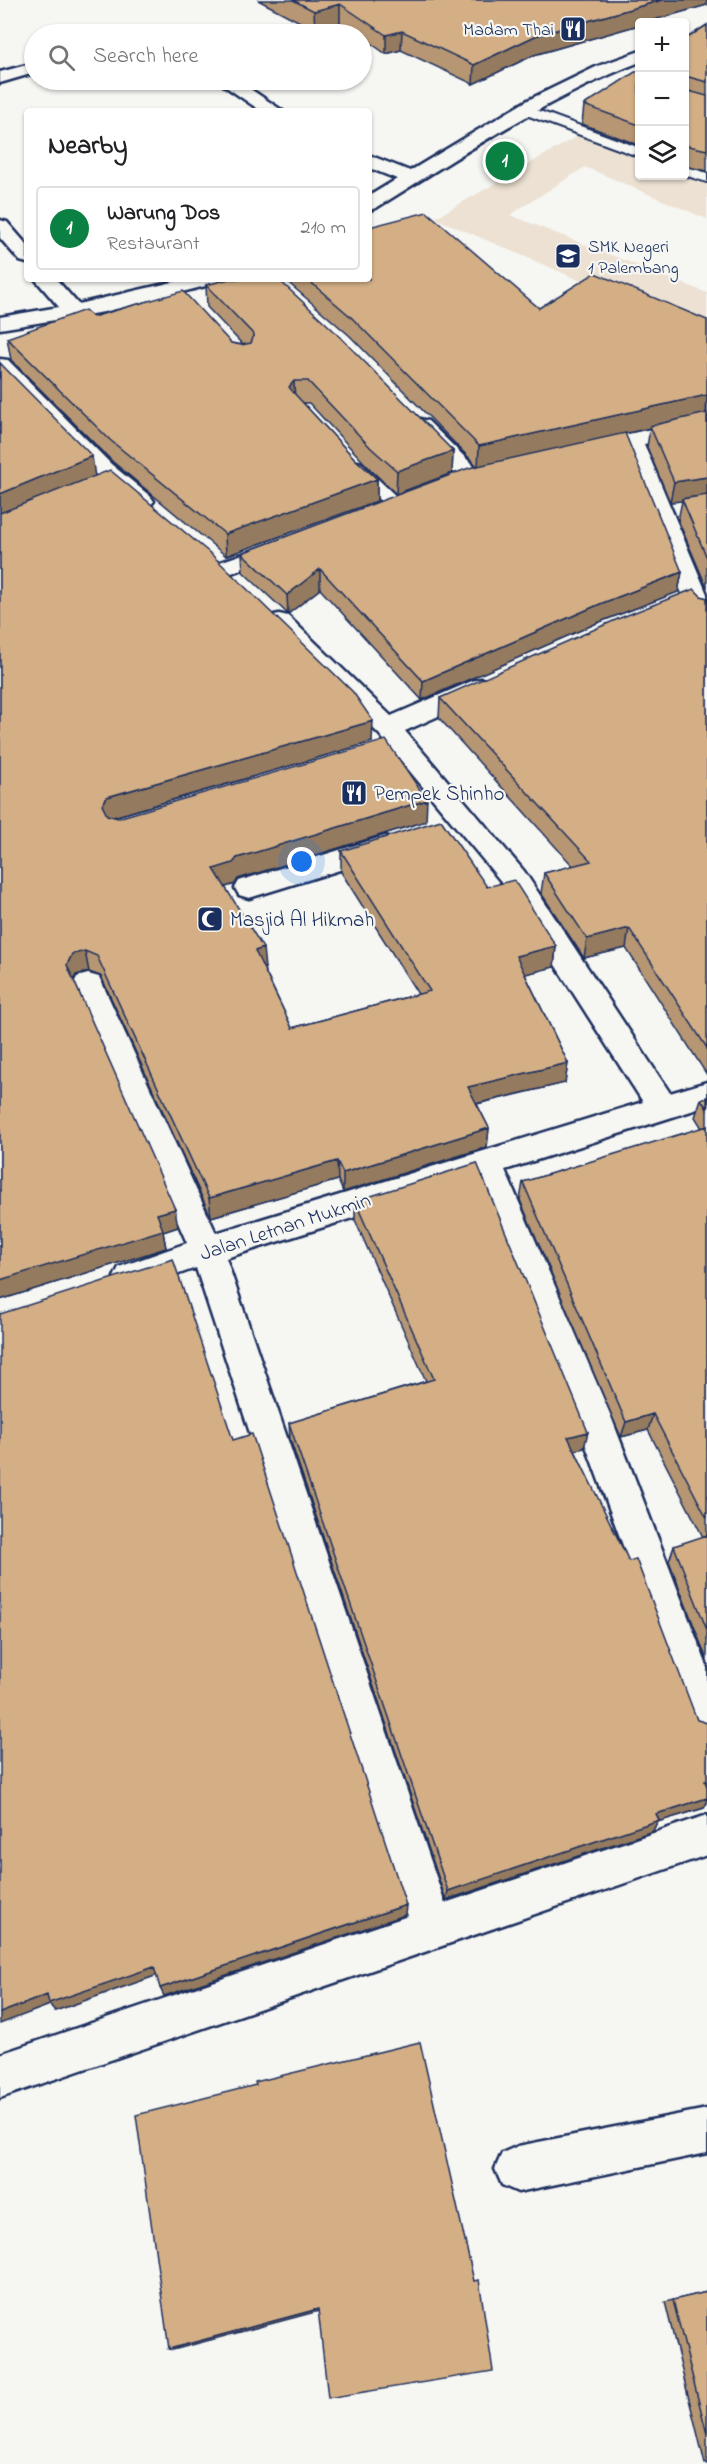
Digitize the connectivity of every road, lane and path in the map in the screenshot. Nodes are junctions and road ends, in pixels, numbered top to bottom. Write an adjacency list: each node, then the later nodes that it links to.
1 (635, 58): 2 (street)
2 (599, 70): 5 (street); 8 (street)
3 (24, 71): 4 (street)
4 (0, 78)
5 (629, 82)
6 (241, 90): 7 (street)
7 (269, 108)
8 (526, 110): 9 (lane); 12 (street)
9 (635, 151)
10 (372, 162): 12 (street)
11 (689, 172): 13 (lane)
12 (411, 178): 14 (street)
13 (707, 178)
14 (372, 202)
15 (0, 226): 16 (street)
16 (24, 254)
17 (48, 282): 21 (street)
18 (200, 282): 19 (street)
19 (176, 289): 20 (street); 21 (street)
20 (190, 305)
21 (74, 312): 22 (street)
22 (0, 323)
23 (0, 365): 31 (street)
24 (404, 409): 29 (street)
25 (707, 424): 26 (street)
26 (631, 440): 28 (street); 34 (street)
27 (344, 454): 30 (lane)
28 (563, 456)
29 (449, 484)
30 (395, 505)
31 (161, 517)
32 (309, 537): 33 (street)
33 (223, 570)
34 (692, 603)
35 (265, 609): 37 (street)
36 (498, 679): 37 (street)
37 (390, 741): 42 (street)
38 (409, 838): 39 (street)
39 (249, 888)
40 (88, 985): 44 (street)
41 (707, 1094): 42 (street, Jalan Letnan Mukmin)
42 (662, 1106): 43 (street, Jalan Letnan Mukmin)
43 (485, 1162): 44 (street, Jalan Letnan Mukmin); 46 (street)
44 (207, 1250): 45 (street, Jalan Letnan Mukmin); 48 (street)
45 (103, 1285)
46 (707, 1717)
47 (707, 1835): 48 (street)
48 (433, 1929): 49 (street)
49 (0, 2076)
50 (707, 2131): 51 (street)
51 (518, 2169)

